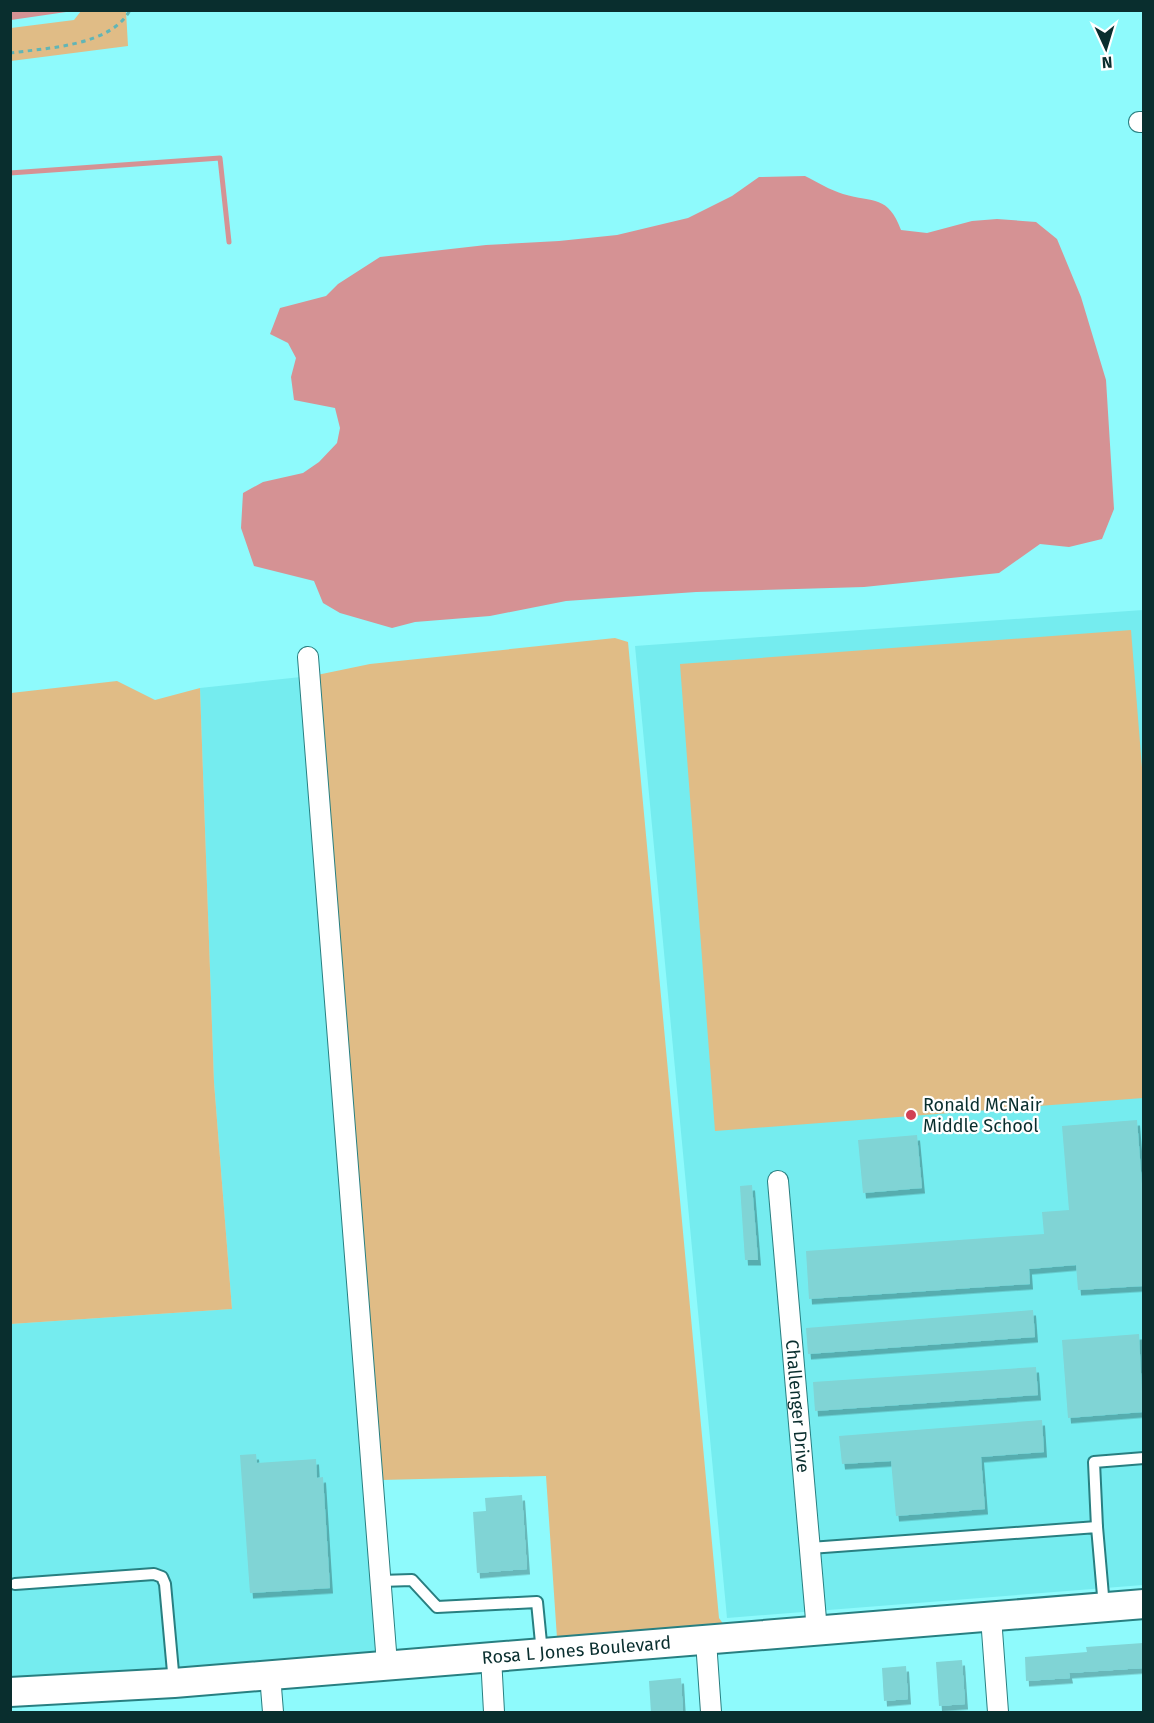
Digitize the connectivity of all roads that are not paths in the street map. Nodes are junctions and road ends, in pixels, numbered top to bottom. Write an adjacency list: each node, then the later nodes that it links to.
1 (308, 657): 6 (street)
2 (778, 1181): 5 (street, Challenger Drive)
3 (1143, 1458): 4 (lane)
4 (1097, 1527): 5 (lane); 9 (lane)
5 (810, 1548): 11 (street, Challenger Drive)
6 (380, 1581): 13 (lane); 15 (street)
7 (15, 1584): 17 (lane)
8 (1143, 1604): 9 (street, Rosa L Jones Boulevard)
9 (1104, 1607): 10 (street, Rosa L Jones Boulevard)
10 (991, 1617): 11 (street, Rosa L Jones Boulevard); 22 (street)
11 (817, 1631): 12 (street, Rosa L Jones Boulevard)
12 (706, 1641): 13 (street, Rosa L Jones Boulevard); 21 (street)
13 (542, 1653): 14 (street, Rosa L Jones Boulevard)
14 (491, 1657): 15 (street, Rosa L Jones Boulevard); 20 (street)
15 (387, 1665): 16 (street, Rosa L Jones Boulevard)
16 (270, 1675): 17 (street, Rosa L Jones Boulevard); 19 (street)
17 (174, 1683): 18 (street, Rosa L Jones Boulevard)
18 (10, 1692)
19 (273, 1713)
20 (495, 1713)
21 (711, 1713)
22 (998, 1713)

